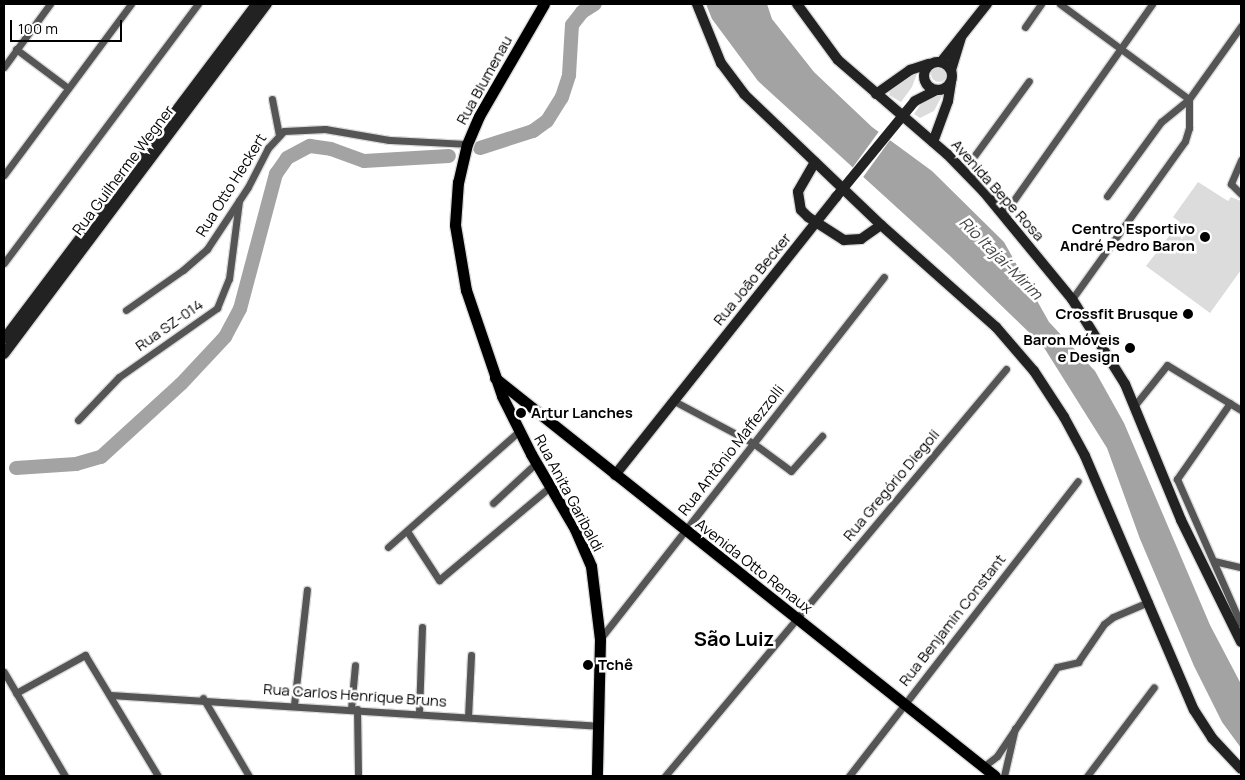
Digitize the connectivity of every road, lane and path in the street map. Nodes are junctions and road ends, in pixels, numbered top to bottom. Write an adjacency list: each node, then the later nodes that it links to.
1 (50, 4): 17 (street)
2 (131, 4): 25 (street)
3 (198, 4): 45 (street)
4 (256, 4): 31 (main road, Rua Guilherme Wegner)
5 (267, 4): 31 (main road, Rua Guilherme Wegner)
6 (544, 4): 34 (main road, Rua Blumenau)
7 (697, 4): 36 (main road)
8 (797, 4): 27 (main road, Avenida Bepe Rosa)
9 (987, 4): 15 (main road)
10 (1041, 4): 14 (street)
11 (1060, 4): 16 (street)
12 (1152, 4): 16 (street)
13 (1241, 26): 29 (street)
14 (1024, 27)
15 (961, 38): 18 (main road); 21 (main road)
16 (1120, 48): 29 (street); 42 (street)
17 (16, 49): 20 (street); 25 (street)
18 (941, 62): 19 (main road); 21 (main road)
19 (929, 64): 23 (main road); 27 (main road)
20 (4, 66)
21 (951, 70): 24 (main road)
22 (1029, 80): 37 (street)
23 (924, 81): 26 (main road); 30 (main road, Rua João Becker)
24 (951, 82): 26 (main road); 33 (main road)
25 (68, 88): 38 (street)
26 (936, 90): 30 (main road, Rua João Becker)
27 (876, 94): 33 (main road, Avenida Bepe Rosa)
28 (272, 98): 32 (street)
29 (1189, 99): 40 (street); 47 (street)
30 (914, 102): 43 (main road, Rua João Becker, bridge)
31 (167, 130): 48 (main road, Rua Guilherme Wegner)
32 (279, 134): 34 (street, Rua Otto Heckert); 41 (street, Rua Otto Heckert)
33 (933, 142): 37 (main road, Avenida Bepe Rosa)
34 (467, 144): 53 (main road, Rua Blumenau)
35 (1241, 160): 39 (street)
36 (815, 162): 43 (main road); 44 (main road)
37 (964, 170): 42 (main road, Avenida Bepe Rosa)
38 (4, 175)
39 (1241, 194)
40 (1107, 196)
41 (239, 199): 49 (street, Rua Otto Heckert); 60 (street, Rua SZ-014)
42 (1004, 214): 47 (main road, Avenida Bepe Rosa)
43 (816, 224): 44 (main road); 55 (main road, Rua João Becker)
44 (881, 225): 75 (main road)
45 (4, 263)
46 (884, 277): 63 (street, Rua Antônio Maffezzolli)
47 (1072, 299): 57 (main road, Avenida Bepe Rosa)
48 (34, 306): 50 (main road, Rua Guilherme Wegner); 51 (main road, Rua Guilherme Wegner)
49 (126, 310)
50 (4, 339)
51 (4, 354)
52 (1006, 369): 76 (street, Rua Gregório Diegoli)
53 (495, 378): 54 (main road, Avenida Otto Renaux); 59 (main road, Rua Anita Garibaldi)
54 (522, 400): 59 (main road); 65 (main road, Avenida Otto Renaux)
55 (674, 401): 63 (street); 65 (main road, Rua João Becker)
56 (1230, 403): 57 (street); 58 (street); 72 (street)
57 (1135, 405): 80 (main road, Avenida Bepe Rosa)
58 (1241, 410)
59 (511, 414): 61 (main road, Rua Anita Garibaldi)
60 (78, 420)
61 (519, 431): 64 (main road, Rua Anita Garibaldi); 69 (street)
62 (822, 436): 63 (street)
63 (753, 444): 70 (street, Rua Antônio Maffezzolli)
64 (536, 463): 67 (main road, Rua Anita Garibaldi); 68 (street)
65 (615, 475): 70 (main road, Avenida Otto Renaux)
66 (1078, 481): 88 (street, Rua Benjamin Constant)
67 (550, 487): 69 (street); 79 (main road, Rua Anita Garibaldi)
68 (493, 503)
69 (407, 531): 71 (street)
70 (685, 531): 76 (main road, Avenida Otto Renaux); 79 (street, Rua Antônio Maffezzolli)
71 (388, 546)
72 (1214, 561): 73 (street); 77 (street)
73 (1241, 567)
74 (307, 590): 89 (street)
75 (1148, 602): 94 (street); 96 (main road)
76 (797, 619): 88 (main road, Avenida Otto Renaux); 102 (street, Rua Gregório Diegoli)
77 (1241, 624)
78 (422, 628): 91 (street)
79 (600, 639): 93 (main road, Rua Anita Garibaldi)
80 (1241, 642)
81 (471, 654): 92 (street)
82 (355, 665): 90 (street)
83 (4, 672): 85 (street)
84 (1154, 687): 106 (street)
85 (16, 693): 86 (street); 98 (street)
86 (110, 695): 87 (street, Rua Carlos Henrique Bruns); 99 (street)
87 (203, 698): 89 (street, Rua Carlos Henrique Bruns); 100 (street)
88 (904, 704): 95 (main road, Avenida Otto Renaux); 103 (street, Rua Benjamin Constant)
89 (294, 705): 90 (street, Rua Carlos Henrique Bruns)
90 (354, 709): 91 (street, Rua Carlos Henrique Bruns); 97 (street)
91 (419, 713): 92 (street, Rua Carlos Henrique Bruns)
92 (468, 717): 93 (street, Rua Carlos Henrique Bruns)
93 (598, 726): 101 (main road, Rua Anita Garibaldi)
94 (1015, 727): 95 (street); 105 (street)
95 (984, 767): 104 (main road, Avenida Otto Renaux)
96 (1241, 769)
97 (358, 775)
98 (64, 776)
99 (158, 776)
100 (249, 776)
101 (597, 776)
102 (665, 776)
103 (849, 776)
104 (995, 776)
105 (1004, 776)
106 (1087, 776)

